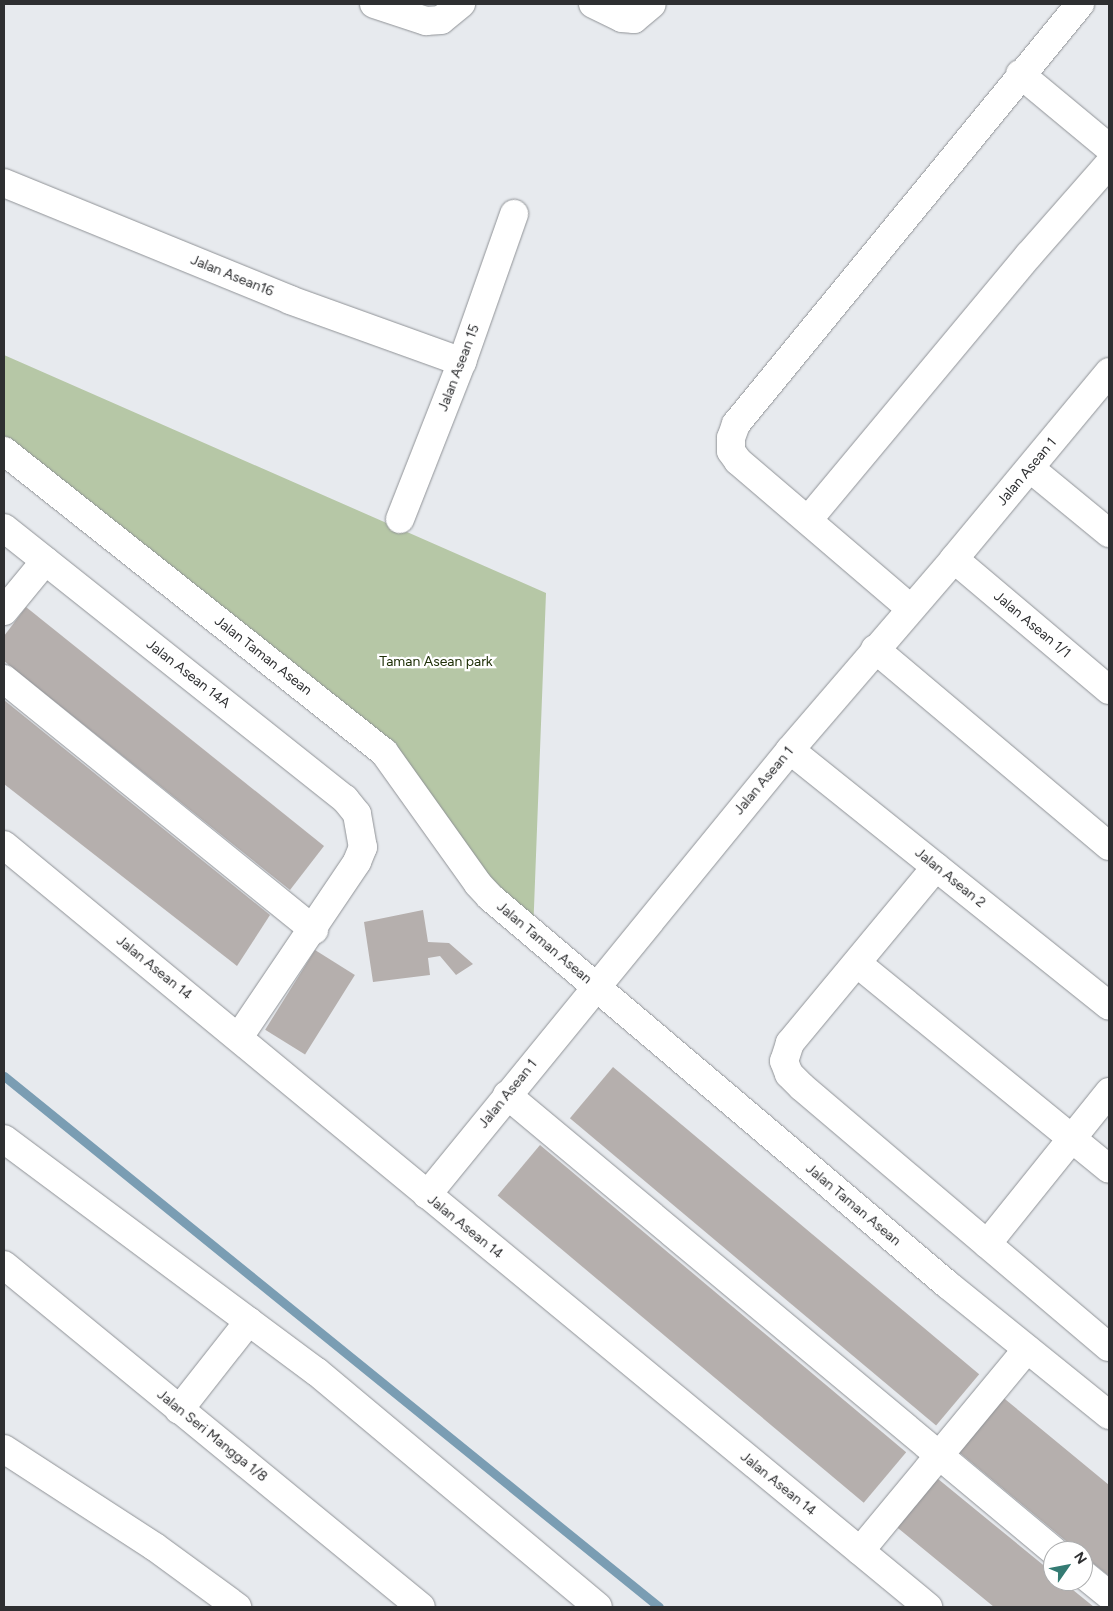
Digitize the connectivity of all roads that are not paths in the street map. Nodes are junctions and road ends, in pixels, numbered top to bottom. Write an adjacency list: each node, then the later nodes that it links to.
1 (374, 4): 2 (street)
2 (461, 4)
3 (593, 4): 4 (street)
4 (652, 4)
5 (1075, 6): 6 (street)
6 (1020, 74): 7 (street); 16 (street)
7 (1109, 148)
8 (1109, 164): 16 (street)
9 (4, 183): 11 (street, Jalan Asean16)
10 (514, 214): 11 (street, Jalan Asean 15)
11 (462, 362): 15 (street, Jalan Asean 15)
12 (1107, 378): 14 (street, Jalan Asean 1)
13 (4, 451): 32 (street, Jalan Taman Asean)
14 (1031, 469): 18 (street); 19 (street, Jalan Asean 1)
15 (400, 519)
16 (808, 520): 21 (street)
17 (4, 528): 20 (street, Jalan Asean 14A)
18 (1109, 532)
19 (954, 560): 21 (street, Jalan Asean 1); 25 (street, Jalan Asean 1/1)
20 (45, 561): 22 (street); 30 (street, Jalan Asean 14A)
21 (910, 608): 23 (street, Jalan Asean 1)
22 (4, 611)
23 (875, 649): 26 (street, Jalan Asean 1); 28 (street)
24 (4, 678): 30 (street)
25 (1109, 690)
26 (790, 750): 29 (street, Jalan Asean 2); 32 (street, Jalan Asean 1)
27 (4, 845): 34 (street, Jalan Asean 14)
28 (1109, 846)
29 (936, 867): 31 (street); 33 (street, Jalan Asean 2)
30 (314, 930): 34 (street)
31 (858, 964): 37 (street); 41 (street)
32 (595, 985): 36 (street, Jalan Asean 1); 45 (street, Jalan Taman Asean)
33 (1109, 1006)
34 (239, 1037): 40 (street, Jalan Asean 14)
35 (1109, 1092): 37 (street)
36 (507, 1096): 40 (street, Jalan Asean 1); 49 (street)
37 (1074, 1138): 39 (street); 41 (street)
38 (4, 1139): 43 (street)
39 (1109, 1169)
40 (427, 1195): 51 (street, Jalan Asean 14)
41 (987, 1244): 44 (street)
42 (4, 1265): 46 (street, Jalan Seri Mangga 1/8)
43 (249, 1321): 46 (street); 54 (street)
44 (1109, 1348)
45 (1027, 1349): 47 (street, Jalan Taman Asean); 49 (street)
46 (179, 1410): 56 (street, Jalan Seri Mangga 1/8)
47 (1109, 1415)
48 (4, 1449): 55 (street)
49 (938, 1456): 50 (street); 51 (street)
50 (1043, 1542)
51 (860, 1551): 57 (street, Jalan Asean 14)
52 (1093, 1582): 53 (street)
53 (1109, 1596)
54 (583, 1603)
55 (237, 1607)
56 (421, 1607)
57 (928, 1607)

